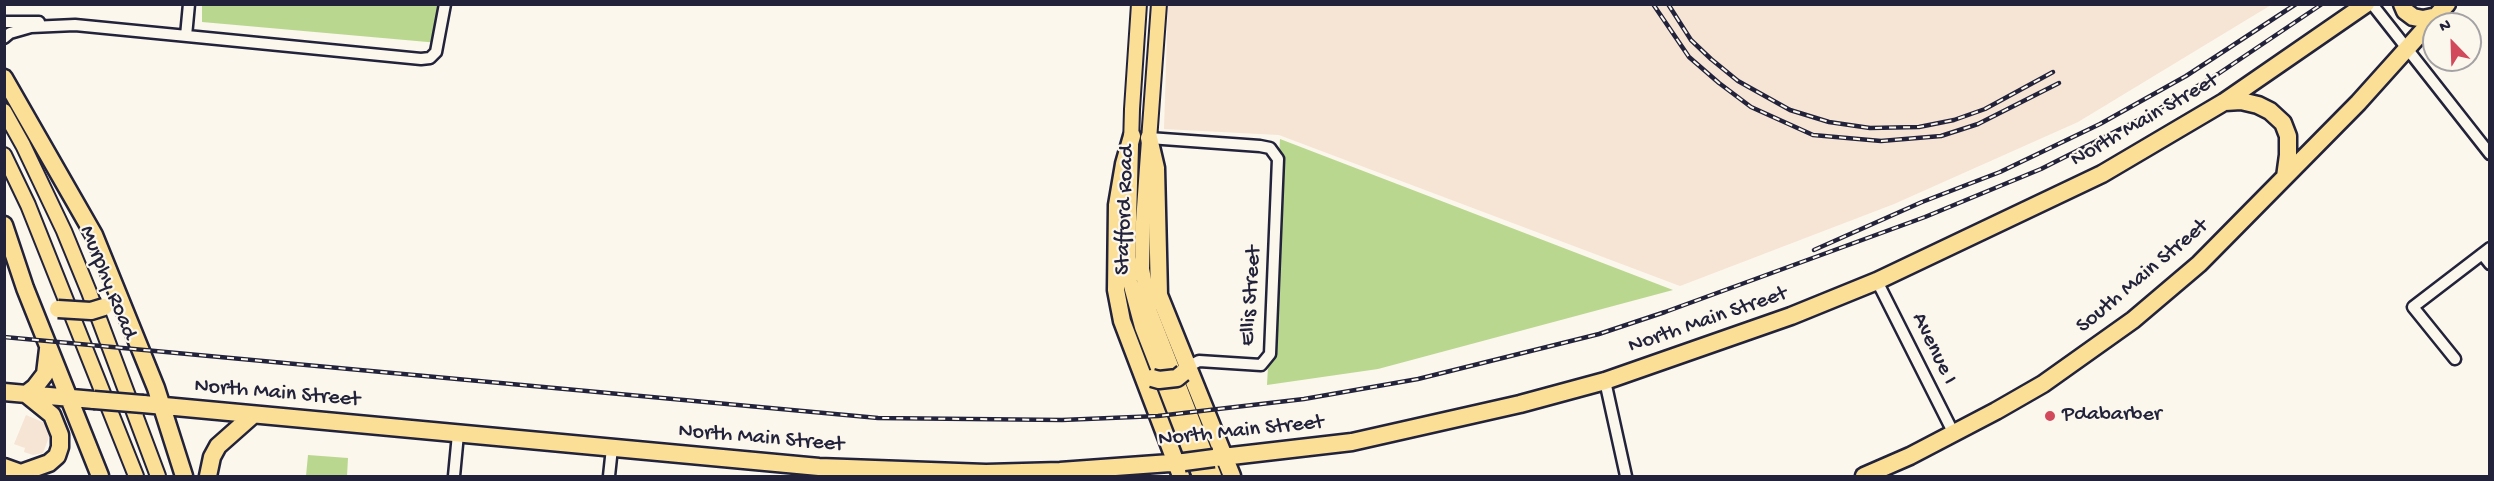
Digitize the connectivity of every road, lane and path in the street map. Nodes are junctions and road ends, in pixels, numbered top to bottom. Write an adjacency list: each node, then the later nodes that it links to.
1 (189, 4): 11 (street)
2 (445, 4): 11 (street)
3 (1140, 4): 17 (main road, Stafford Road)
4 (1159, 4): 18 (main road, Stafford Road)
5 (2366, 4): 15 (highway, North Main Street)
6 (2372, 4): 13 (street)
7 (2402, 4): 8 (highway)
8 (2442, 10): 13 (highway, South Main Street)
9 (4, 22): 10 (street)
10 (51, 25): 11 (street); 12 (street)
11 (186, 36)
12 (4, 38)
13 (2407, 51): 19 (street); 21 (highway, South Main Street)
14 (4, 78): 26 (highway)
15 (2224, 102): 21 (highway); 25 (highway, North Main Street)
16 (4, 111): 49 (main road, Murphy Road)
17 (1132, 136): 31 (highway); 54 (main road, Stafford Road)
18 (1149, 138): 30 (highway); 30 (street, Ellis Street); 55 (main road, Stafford Road)
19 (2490, 154)
20 (4, 155): 48 (main road, Murphy Road)
21 (2284, 177): 39 (highway, South Main Street)
22 (4, 225): 27 (highway)
23 (2486, 251): 24 (street); 29 (street)
24 (2490, 264)
25 (1877, 281): 32 (highway, North Main Street); 39 (street, Avenue I)
26 (116, 287): 27 (highway, bridge); 36 (highway)
27 (25, 288): 28 (highway)
28 (49, 348): 34 (highway); 35 (highway)
29 (2455, 359)
30 (1186, 370): 31 (highway, bridge); 41 (highway)
31 (1148, 376): 43 (highway)
32 (1605, 381): 41 (highway, North Main Street); 57 (street)
33 (4, 393): 34 (highway, North Main Street)
34 (26, 394): 35 (highway, North Main Street); 45 (highway)
35 (68, 398): 36 (highway, North Main Street, bridge); 47 (highway)
36 (161, 406): 37 (highway, North Main Street); 50 (highway)
37 (253, 415): 38 (highway, North Main Street); 51 (highway)
38 (458, 434): 40 (highway, North Main Street); 52 (street)
39 (1954, 434): 46 (highway, South Main Street)
40 (612, 448): 44 (highway, North Main Street); 53 (street)
41 (1219, 458): 43 (highway, North Main Street, bridge); 56 (highway)
42 (4, 466): 45 (highway)
43 (1180, 467): 44 (highway, North Main Street)
44 (819, 472)
45 (25, 475)
46 (1866, 476)
47 (100, 477)
48 (136, 477)
49 (158, 477)
50 (184, 477)
51 (208, 477)
52 (454, 477)
53 (609, 477)
54 (1200, 477)
55 (1214, 477)
56 (1232, 477)
57 (1626, 477)

